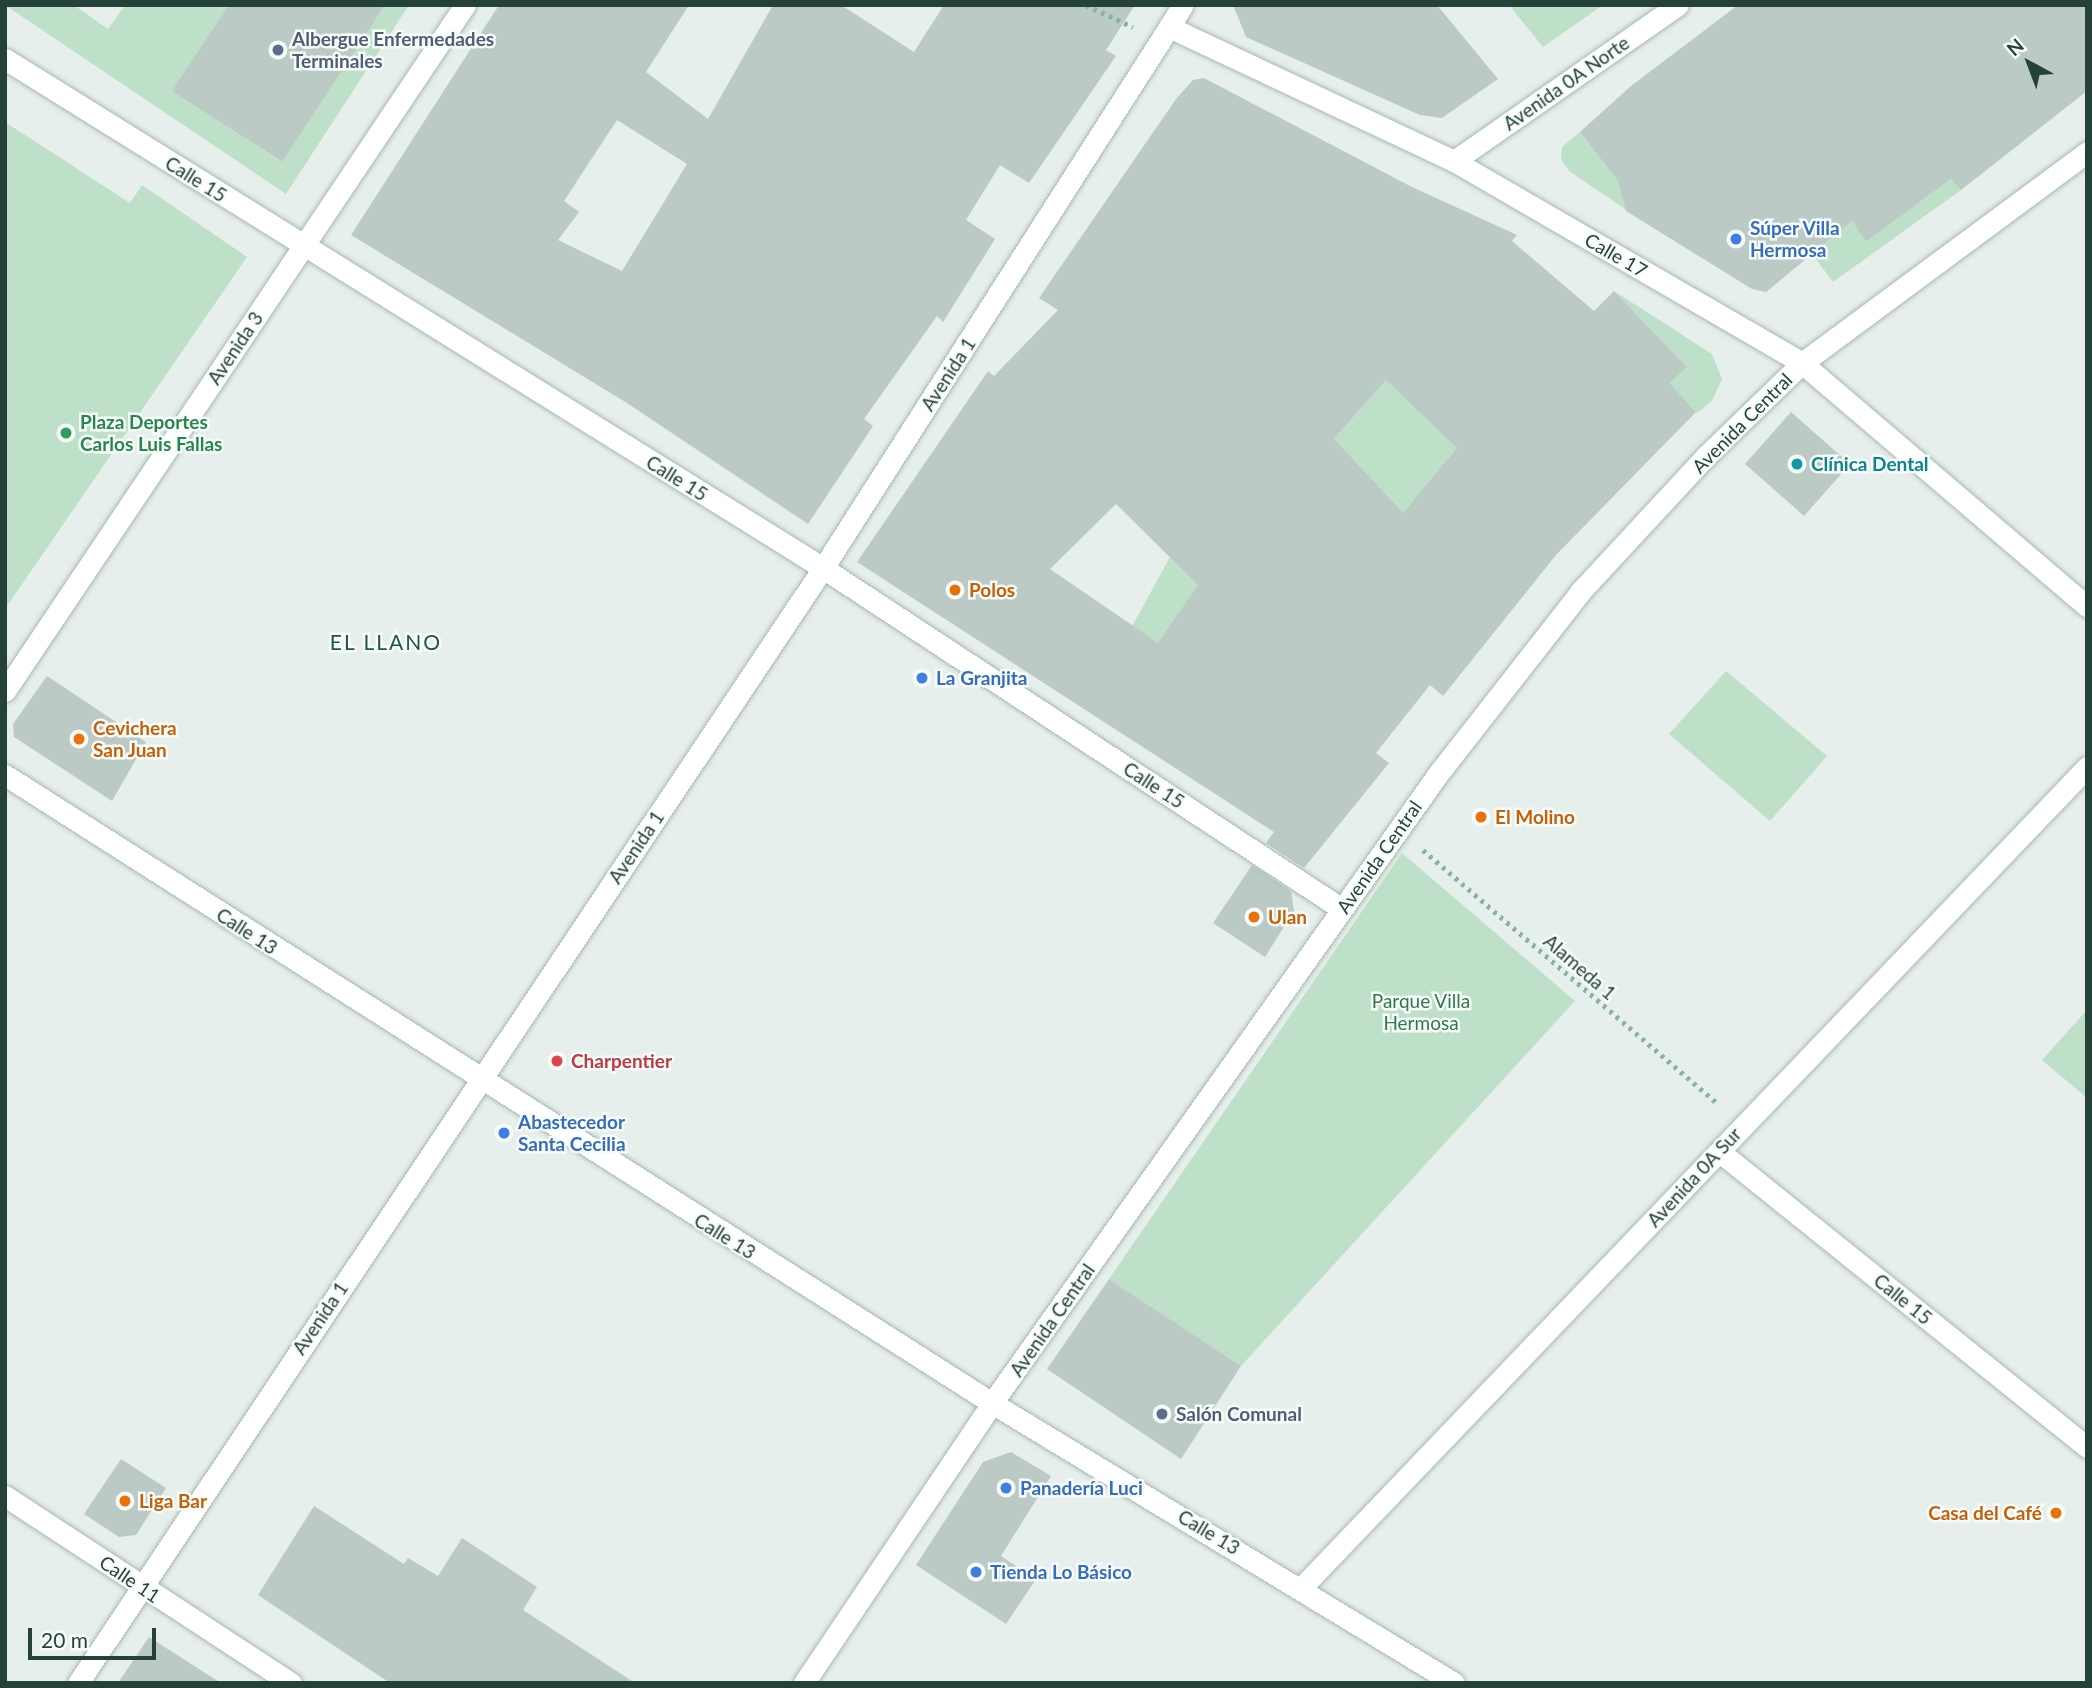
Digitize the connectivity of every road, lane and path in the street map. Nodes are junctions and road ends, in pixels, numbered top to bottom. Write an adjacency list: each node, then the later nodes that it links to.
1 (464, 5): 9 (street, Avenida 3)
2 (1086, 5): 5 (path)
3 (1183, 5): 5 (street, Avenida 1)
4 (1678, 5): 8 (street, Avenida 0A Norte)
5 (1168, 27): 8 (street, Calle 17); 11 (street, Avenida 1)
6 (5, 58): 9 (street, Calle 15)
7 (2087, 152): 10 (street, Avenida Central)
8 (1454, 161): 10 (street, Calle 17)
9 (303, 246): 11 (street, Calle 15); 13 (street, Avenida 3)
10 (1802, 363): 12 (street, Calle 17); 16 (street, Avenida Central)
11 (822, 568): 17 (street, Calle 15); 18 (street, Avenida 1)
12 (2087, 606)
13 (5, 691)
14 (2087, 767): 19 (street, Avenida 0A Sur)
15 (5, 775): 18 (street, Calle 13)
16 (1399, 830): 17 (street, Avenida Central); 19 (path, Alameda 1)
17 (1342, 909): 21 (street, Avenida Central)
18 (480, 1081): 21 (street, Calle 13); 24 (street, Avenida 1)
19 (1743, 1125): 20 (street, Avenida 0A Sur)
20 (1720, 1152): 22 (street, Calle 15); 25 (street, Avenida 0A Sur)
21 (992, 1404): 25 (street, Calle 13); 28 (street, Avenida Central)
22 (2087, 1447)
23 (5, 1496): 24 (street, Calle 11)
24 (141, 1587): 26 (street, Avenida 1); 27 (street, Calle 11)
25 (1302, 1587): 29 (street, Calle 13)
26 (78, 1683)
27 (291, 1683)
28 (804, 1683)
29 (1454, 1683)

